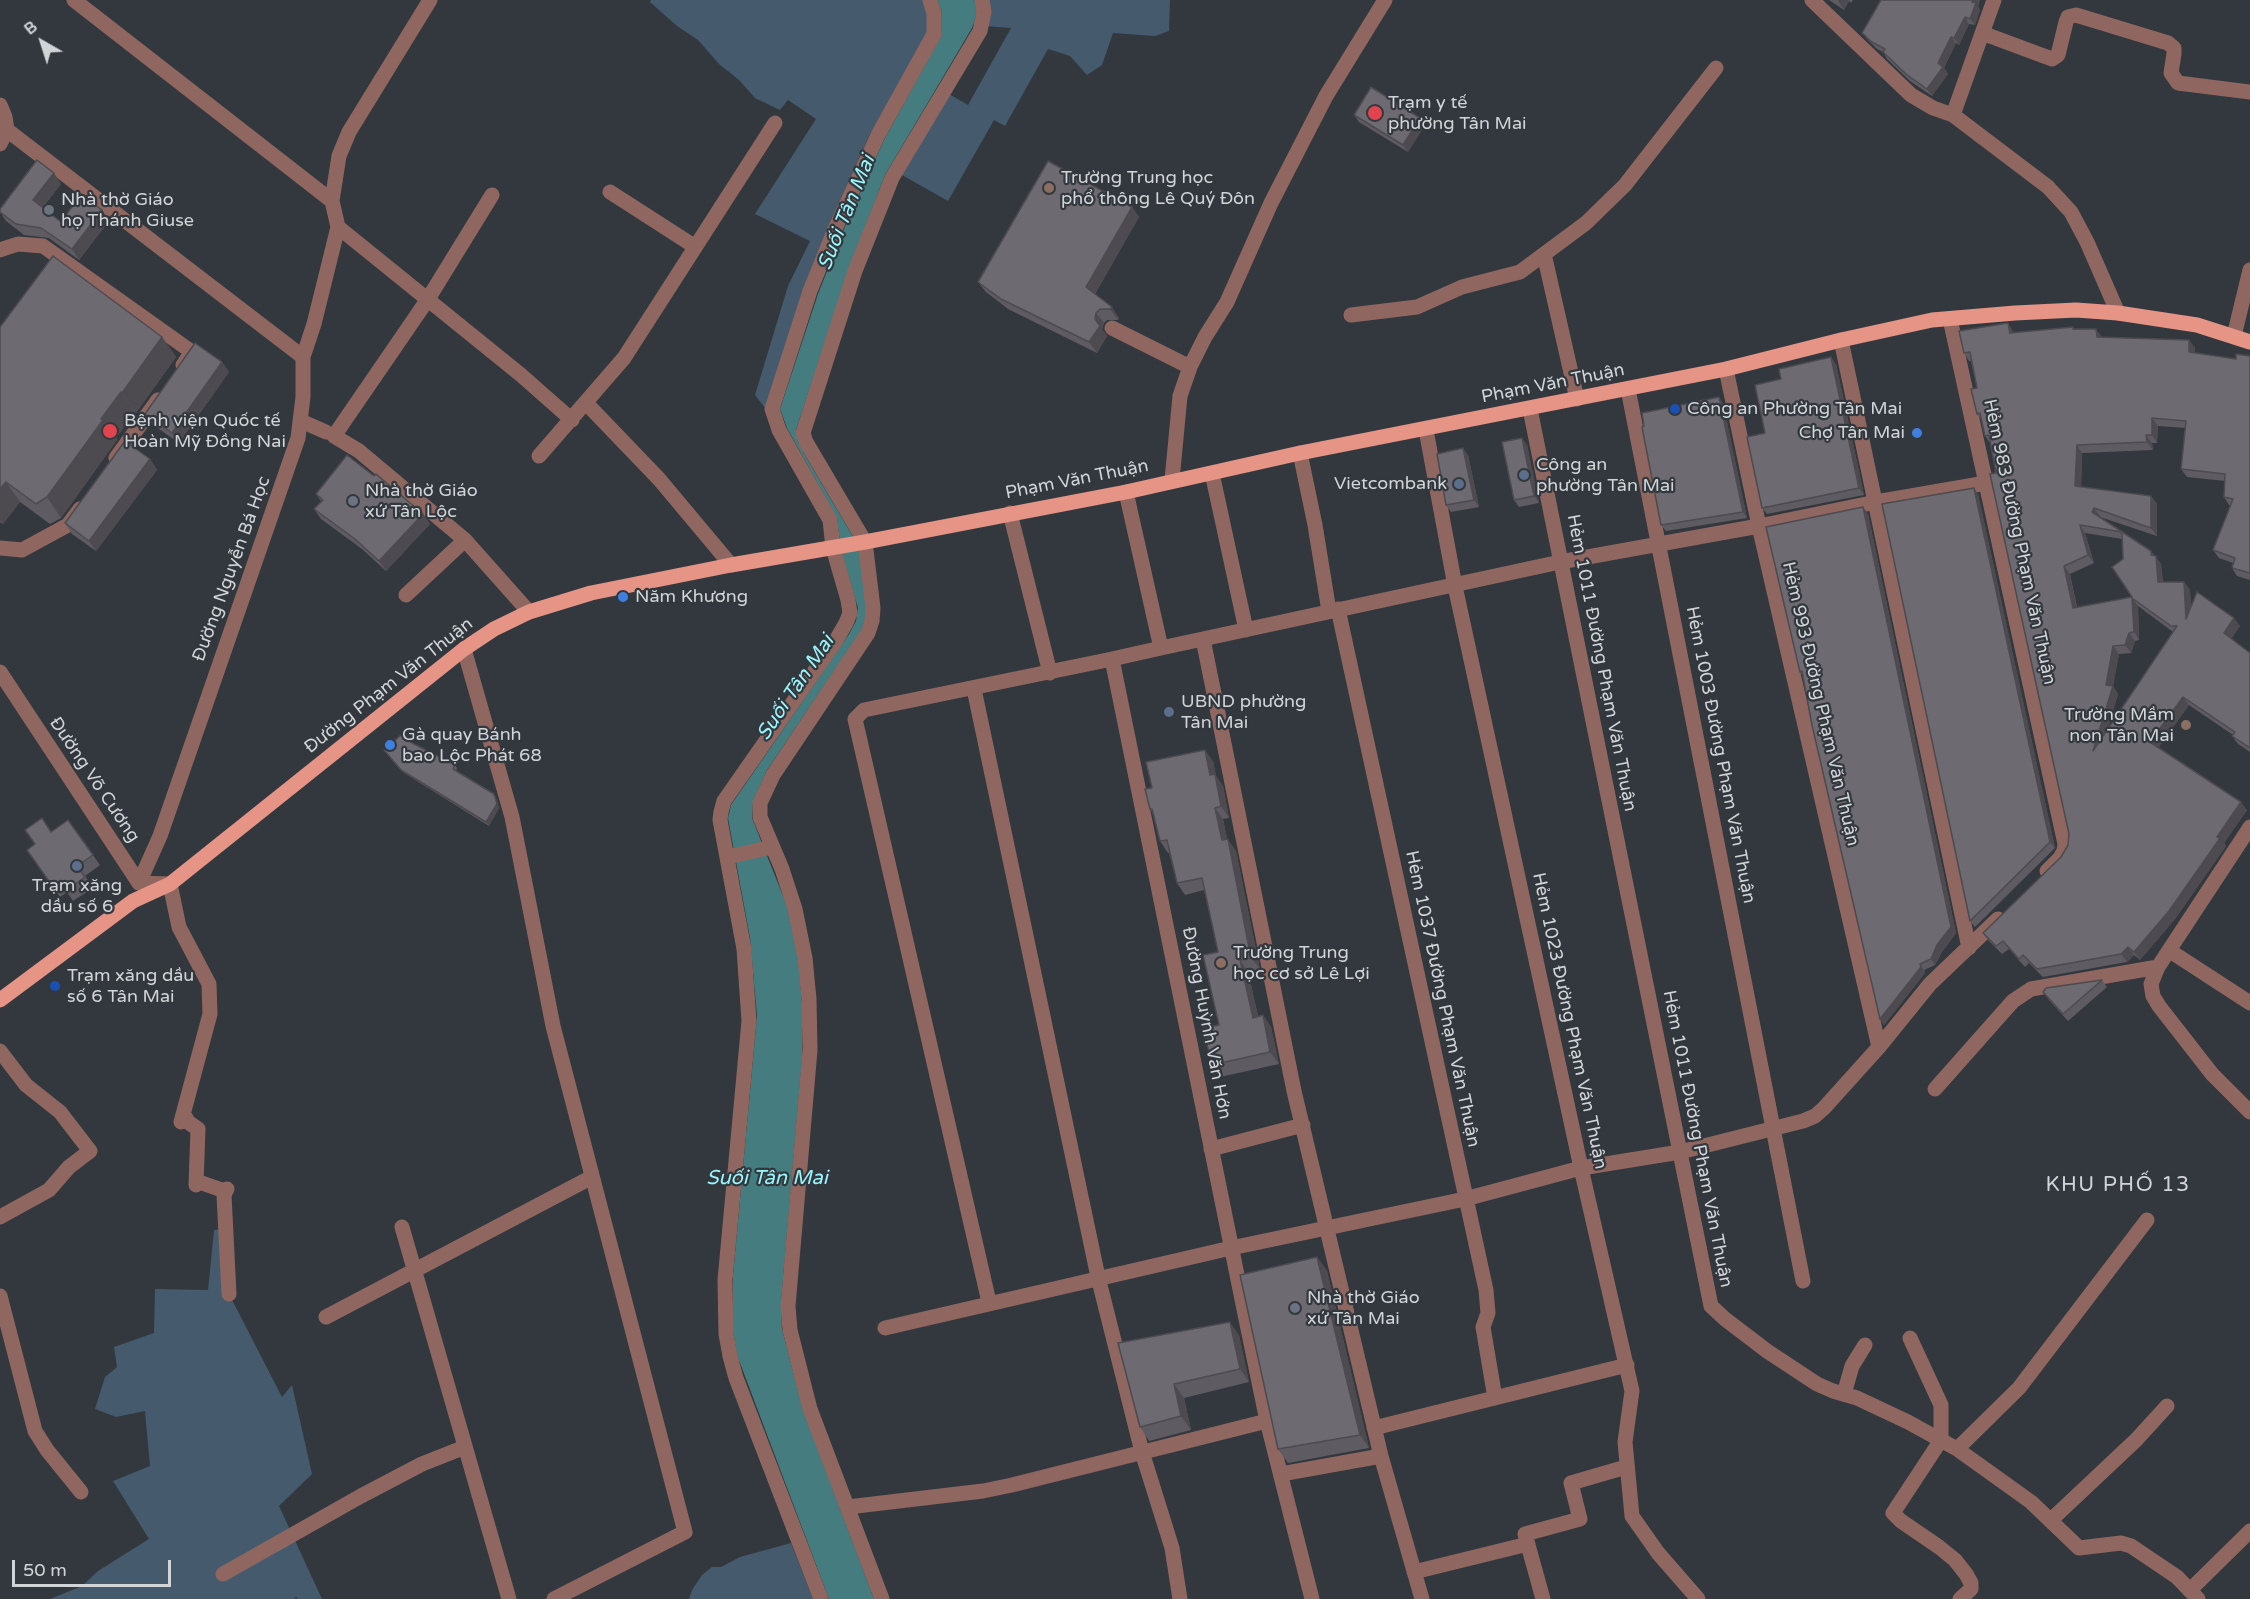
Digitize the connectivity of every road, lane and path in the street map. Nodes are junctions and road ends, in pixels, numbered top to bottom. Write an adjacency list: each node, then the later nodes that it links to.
1 (75, 0): 17 (street)
2 (430, 0): 17 (street, Đường Nguyễn Bá Học)
3 (930, 0): 57 (street)
4 (982, 0): 54 (street)
5 (1384, 0): 32 (street)
6 (1812, 0): 12 (street)
7 (1994, 0): 8 (street)
8 (1982, 33): 10 (street); 12 (street)
9 (1716, 68): 21 (street)
10 (2250, 92)
11 (0, 105): 14 (street)
12 (1953, 115): 24 (street)
13 (775, 123): 19 (street)
14 (3, 137): 31 (street)
15 (610, 192): 19 (street)
16 (492, 195): 23 (street)
17 (332, 201): 18 (street, Đường Nguyễn Bá Học)
18 (338, 227): 23 (street); 31 (street, Đường Nguyễn Bá Học)
19 (694, 246): 36 (street)
20 (0, 250): 44 (street)
21 (1544, 254): 25 (street); 35 (street)
22 (2250, 270): 28 (street)
23 (428, 299): 38 (street); 41 (street)
24 (2118, 313): 26 (main road, Phạm Văn Thuận); 28 (main road, Phạm Văn Thuận)
25 (1351, 315)
26 (1950, 318): 29 (main road, Phạm Văn Thuận); 47 (street, Hẻm 983 Đường Phạm Văn Thuận)
27 (1112, 328): 32 (street)
28 (2234, 336): 30 (main road, Phạm Văn Thuận)
29 (1841, 340): 33 (main road, Phạm Văn Thuận); 50 (street)
30 (2250, 342)
31 (303, 357): 39 (street, Đường Nguyễn Bá Học)
32 (1190, 367): 46 (street)
33 (1726, 369): 34 (main road, Phạm Văn Thuận); 52 (street, Hẻm 993 Đường Phạm Văn Thuận)
34 (1628, 388): 35 (main road, Phạm Văn Thuận); 55 (street, Hẻm 1003 Đường Phạm Văn Thuận)
35 (1577, 399): 37 (main road, Phạm Văn Thuận)
36 (586, 403): 38 (street); 59 (street)
37 (1530, 409): 40 (main road, Phạm Văn Thuận); 58 (street, Hẻm 1011 Đường Phạm Văn Thuận)
38 (572, 420): 43 (street)
39 (301, 421): 41 (street); 76 (street, Đường Nguyễn Bá Học)
40 (1426, 430): 42 (main road, Phạm Văn Thuận); 60 (street, Hẻm 1023 Đường Phạm Văn Thuận)
41 (330, 434): 53 (street)
42 (1300, 453): 45 (main road, Phạm Văn Thuận); 62 (street, Hẻm 1037 Đường Phạm Văn Thuận)
43 (539, 456)
44 (110, 468)
45 (1212, 473): 46 (main road, Phạm Văn Thuận); 64 (street)
46 (1172, 480): 48 (main road, Phạm Văn Thuận)
47 (1986, 483): 50 (street); 75 (street, Hẻm 983 Đường Phạm Văn Thuận)
48 (1126, 492): 51 (main road, Phạm Văn Thuận); 66 (street)
49 (89, 496): 56 (street)
50 (1876, 502): 52 (street); 79 (street)
51 (1010, 513): 54 (main road, Phạm Văn Thuận); 70 (street)
52 (1759, 526): 55 (street); 84 (street, Hẻm 993 Đường Phạm Văn Thuận)
53 (465, 540): 61 (street); 63 (street)
54 (865, 542): 57 (main road, Đường Phạm Văn Thuận); 73 (street)
55 (1659, 543): 58 (street); 89 (street, Hẻm 1003 Đường Phạm Văn Thuận)
56 (0, 548)
57 (833, 548): 59 (main road, Đường Phạm Văn Thuận); 74 (street)
58 (1560, 562): 60 (street); 91 (street, Hẻm 1011 Đường Phạm Văn Thuận)
59 (731, 565): 63 (main road, Đường Phạm Văn Thuận)
60 (1455, 586): 62 (street); 92 (street, Hẻm 1023 Đường Phạm Văn Thuận)
61 (406, 595)
62 (1333, 610): 64 (street); 94 (street, Hẻm 1037 Đường Phạm Văn Thuận)
63 (530, 612): 67 (main road, Đường Phạm Văn Thuận)
64 (1246, 630): 65 (street)
65 (1203, 639): 66 (street); 88 (street)
66 (1161, 648): 68 (street)
67 (464, 650): 77 (main road, Đường Phạm Văn Thuận); 93 (street)
68 (1112, 659): 70 (street); 90 (street, Đường Huỳnh Văn Hớn)
69 (0, 672): 76 (street, Đường Võ Cương)
70 (1050, 673): 71 (street)
71 (974, 689): 101 (street); 105 (street)
72 (2250, 827): 80 (street)
73 (772, 847): 74 (street); 124 (street)
74 (728, 857): 133 (street)
75 (2040, 878)
76 (139, 882): 77 (street)
77 (170, 884): 82 (main road, Đường Phạm Văn Thuận); 103 (street)
78 (2009, 909): 79 (street)
79 (1969, 948): 84 (street)
80 (2170, 951): 81 (street); 83 (street)
81 (2158, 967): 86 (street); 87 (street)
82 (0, 1000)
83 (2250, 1003)
84 (1879, 1047): 89 (street)
85 (0, 1052): 95 (street)
86 (1935, 1089)
87 (2250, 1112)
88 (1303, 1125): 90 (street); 98 (street)
89 (1773, 1130): 91 (street); 102 (street, Hẻm 1003 Đường Phạm Văn Thuận)
90 (1211, 1149): 99 (street, Đường Huỳnh Văn Hớn)
91 (1680, 1152): 92 (street); 111 (street, Hẻm 1011 Đường Phạm Văn Thuận)
92 (1581, 1168): 94 (street); 110 (street, Hẻm 1023 Đường Phạm Văn Thuận)
93 (592, 1177): 100 (street); 132 (street)
94 (1465, 1199): 98 (street); 112 (street, Hẻm 1037 Đường Phạm Văn Thuận)
95 (0, 1217)
96 (2147, 1220): 118 (street)
97 (402, 1227): 100 (street)
98 (1328, 1228): 99 (street); 115 (street)
99 (1231, 1248): 101 (street); 114 (street, Đường Huỳnh Văn Hớn)
100 (414, 1271): 106 (street); 117 (street)
101 (1098, 1277): 105 (street); 119 (street)
102 (1803, 1281)
103 (229, 1294)
104 (0, 1296): 123 (street)
105 (989, 1302): 107 (street)
106 (326, 1317)
107 (885, 1328)
108 (1910, 1338): 116 (street)
109 (1865, 1345): 111 (street)
110 (1626, 1365): 112 (street); 121 (street, Hẻm 1023 Đường Phạm Văn Thuận)
111 (1844, 1394): 116 (street, Hẻm 1011 Đường Phạm Văn Thuận)
112 (1495, 1398): 115 (street)
113 (2167, 1406): 125 (street)
114 (1267, 1421): 119 (street); 122 (street, Đường Huỳnh Văn Hớn)
115 (1374, 1428): 120 (street)
116 (1941, 1440): 118 (street, Hẻm 1011 Đường Phạm Văn Thuận); 140 (street)
117 (465, 1447): 129 (street); 131 (street)
118 (1957, 1449): 125 (street, Hẻm 1011 Đường Phạm Văn Thuận)
119 (1142, 1452): 124 (street); 135 (street)
120 (1381, 1456): 122 (street); 128 (street)
121 (1626, 1467): 127 (street); 139 (street, Hẻm 1023 Đường Phạm Văn Thuận)
122 (1281, 1474): 136 (street, Đường Huỳnh Văn Hớn)
123 (81, 1492)
124 (848, 1507): 134 (street)
125 (2052, 1520): 130 (street, Hẻm 1011 Đường Phạm Văn Thuận)
126 (2250, 1531): 130 (street)
127 (1528, 1544): 128 (street); 138 (street)
128 (1414, 1572): 137 (street)
129 (223, 1574)
130 (2194, 1594)
131 (509, 1599)
132 (554, 1599)
133 (821, 1599)
134 (882, 1599)
135 (1180, 1599)
136 (1312, 1599)
137 (1422, 1599)
138 (1544, 1599)
139 (1698, 1599)
140 (1960, 1599)

